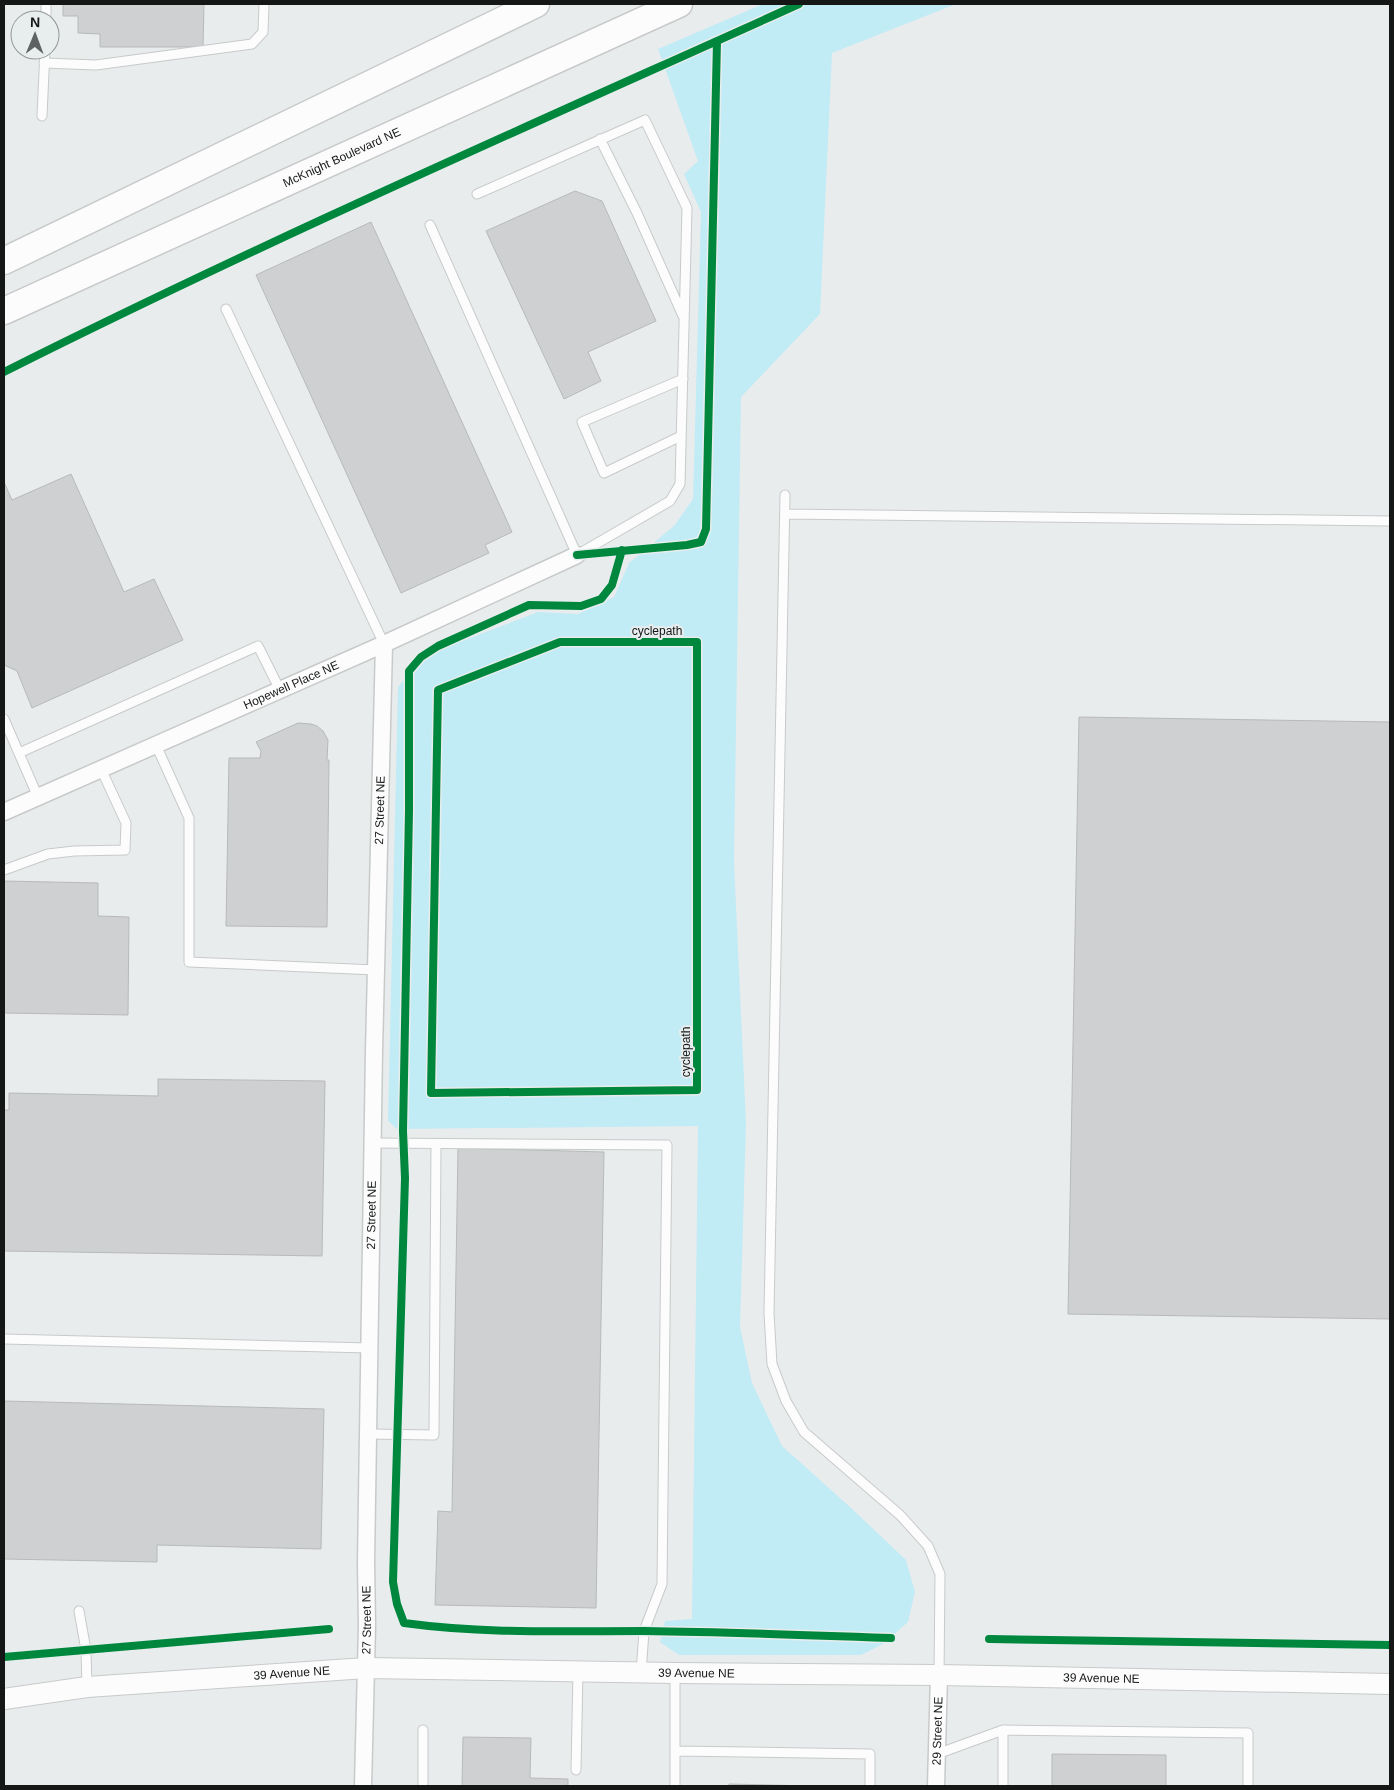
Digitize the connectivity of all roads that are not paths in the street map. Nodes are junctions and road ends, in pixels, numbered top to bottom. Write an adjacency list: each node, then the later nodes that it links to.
1 (264, 4): 4 (lane)
2 (536, 4): 9 (main road)
3 (679, 4): 11 (main road, McKnight Boulevard NE)
4 (44, 63): 5 (lane)
5 (42, 116)
6 (600, 139): 7 (lane); 12 (lane); 12 (lane)
7 (477, 194)
8 (430, 225): 18 (lane)
9 (4, 261)
10 (226, 309): 19 (lane)
11 (4, 311)
12 (684, 318): 13 (lane)
13 (683, 379): 14 (lane); 14 (lane)
14 (681, 436): 18 (lane)
15 (785, 495): 16 (lane)
16 (785, 514): 17 (lane); 39 (lane)
17 (1390, 521)
18 (577, 555): 19 (street, Hopewell Place NE)
19 (384, 644): 20 (street, Hopewell Place NE); 28 (street, 27 Street NE)
20 (280, 690): 22 (street, Hopewell Place NE); 23 (lane)
21 (4, 719): 23 (lane)
22 (156, 745): 24 (street, Hopewell Place NE); 28 (lane)
23 (19, 753): 25 (lane)
24 (101, 769): 25 (street, Hopewell Place NE); 27 (lane)
25 (38, 797): 26 (street, Hopewell Place NE)
26 (4, 812)
27 (4, 870)
28 (376, 970): 29 (street, 27 Street NE)
29 (372, 1143): 30 (lane); 32 (street, 27 Street NE)
30 (436, 1144): 33 (lane); 37 (lane)
31 (4, 1339): 32 (lane)
32 (370, 1348): 33 (street, 27 Street NE)
33 (369, 1434): 35 (street, 27 Street NE)
34 (79, 1611): 41 (lane)
35 (366, 1668): 36 (street, 39 Avenue NE); 41 (street, 39 Avenue NE); 48 (street, 27 Street NE)
36 (578, 1672): 37 (street, 39 Avenue NE); 47 (lane)
37 (641, 1673): 38 (street, 39 Avenue NE)
38 (675, 1673): 39 (street, 39 Avenue NE); 45 (lane)
39 (939, 1675): 40 (street, 39 Avenue NE); 46 (street, 29 Street NE)
40 (1390, 1684)
41 (87, 1687): 42 (street, 39 Avenue NE)
42 (4, 1699)
43 (423, 1730): 49 (lane)
44 (1003, 1730): 46 (lane); 53 (lane); 54 (lane)
45 (675, 1751): 50 (lane); 51 (lane)
46 (937, 1754): 52 (street, 29 Street NE)
47 (576, 1770)
48 (363, 1786)
49 (423, 1786)
50 (675, 1786)
51 (870, 1786)
52 (936, 1786)
53 (1003, 1786)
54 (1248, 1786)

